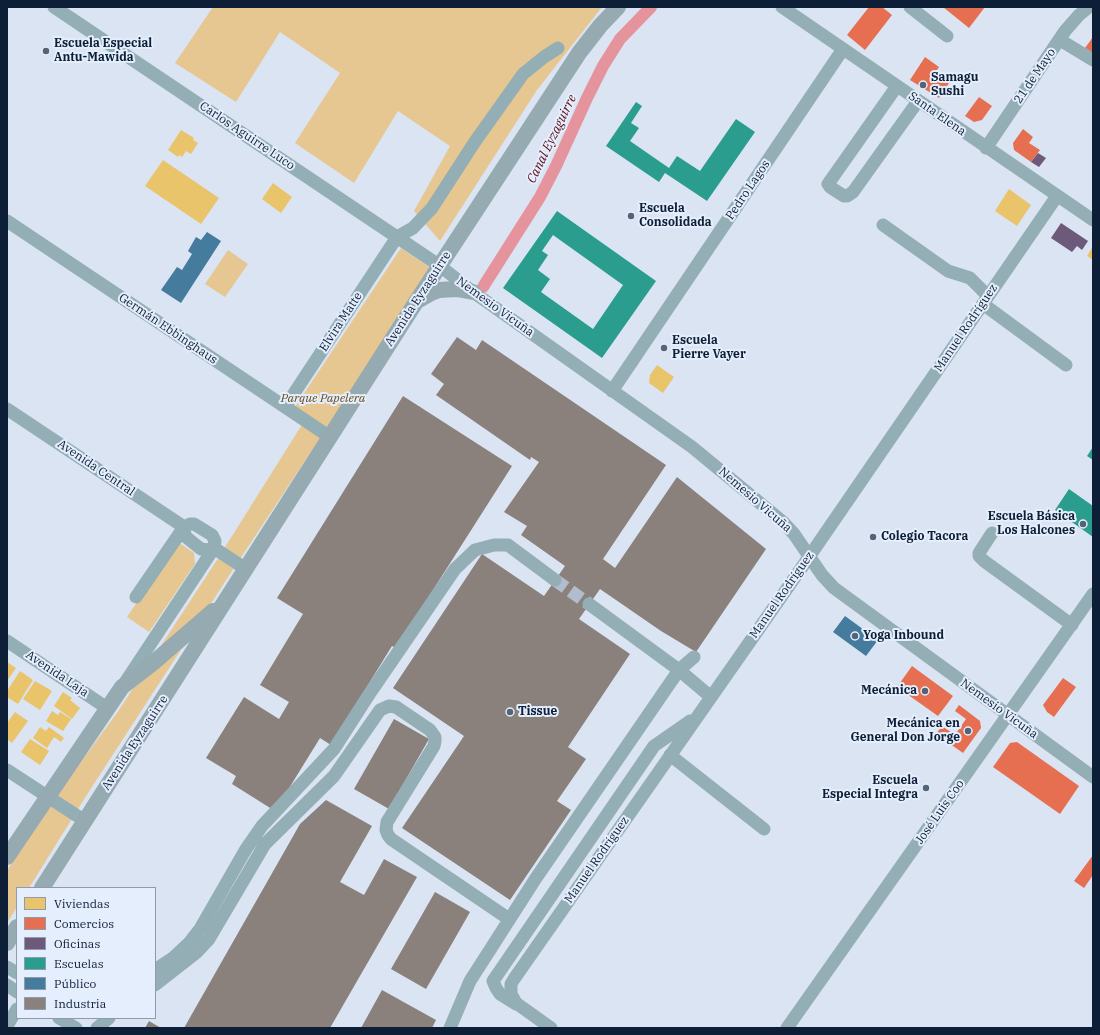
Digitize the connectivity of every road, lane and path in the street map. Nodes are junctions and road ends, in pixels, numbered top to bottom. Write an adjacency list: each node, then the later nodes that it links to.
1 (54, 7): 18 (street, Carlos Aguirre Luco)
2 (618, 7): 19 (main road, Avenida Eyzaguirre)
3 (782, 7): 9 (street, Santa Elena)
4 (910, 7): 6 (street)
5 (1089, 7): 7 (street, 21 de Mayo)
6 (947, 36)
7 (1060, 40): 10 (street); 13 (street, 21 de Mayo)
8 (558, 48): 18 (street)
9 (843, 49): 11 (street, Santa Elena); 24 (street, Pedro Lagos)
10 (1093, 60)
11 (897, 86): 12 (street, Santa Elena); 12 (street)
12 (918, 101): 13 (street, Santa Elena)
13 (986, 148): 14 (street, Santa Elena)
14 (1057, 196): 15 (street, Santa Elena); 21 (street, Manuel Rodríguez)
15 (1093, 220)
16 (7, 221): 25 (street, Germán Ebbinghaus)
17 (883, 225): 21 (street)
18 (397, 237): 19 (street, Carlos Aguirre Luco); 25 (street, Elvira Matte)
19 (440, 266): 20 (street, Nemesio Vicuña); 22 (main road, Avenida Eyzaguirre)
20 (473, 292): 22 (main road); 24 (street, Nemesio Vicuña)
21 (985, 300): 23 (street); 31 (street, Manuel Rodríguez)
22 (416, 302): 27 (main road, Avenida Eyzaguirre)
23 (1066, 366)
24 (612, 391): 31 (street, Nemesio Vicuña)
25 (285, 407): 27 (street, Germán Ebbinghaus)
26 (7, 409): 28 (street, Avenida Central)
27 (330, 437): 32 (main road, Avenida Eyzaguirre)
28 (184, 527): 30 (street, Avenida Central); 35 (street)
29 (992, 533): 38 (street)
30 (214, 548): 32 (street); 42 (street, Avenida Eyzaguirre)
31 (809, 557): 43 (street, Manuel Rodríguez); 45 (street, Nemesio Vicuña)
32 (246, 569): 36 (main road, Avenida Eyzaguirre)
33 (555, 580): 59 (street)
34 (1093, 594): 38 (street, José Luis Coo)
35 (136, 597)
36 (228, 598): 42 (main road, Avenida Eyzaguirre); 51 (main road, Avenida Eyzaguirre)
37 (589, 604): 41 (street)
38 (1072, 625): 45 (street, José Luis Coo)
39 (7, 641): 44 (street, Avenida Laja)
40 (694, 657): 41 (street)
41 (679, 670): 43 (street); 55 (street)
42 (122, 687): 44 (main road, Avenida Eyzaguirre)
43 (711, 697): 46 (street, Manuel Rodríguez)
44 (107, 708): 50 (main road, Avenida Eyzaguirre)
45 (1008, 716): 49 (street, Nemesio Vicuña); 73 (street, José Luis Coo)
46 (697, 717): 47 (street, Manuel Rodríguez); 64 (street)
47 (670, 755): 52 (street); 64 (street, Manuel Rodríguez)
48 (7, 770): 50 (street)
49 (1093, 777)
50 (47, 796): 51 (street); 53 (main road, Avenida Eyzaguirre)
51 (85, 821): 54 (main road, Avenida Eyzaguirre)
52 (764, 829)
53 (7, 857)
54 (43, 887)
55 (509, 919): 61 (street); 71 (street)
56 (16, 929): 57 (main road)
57 (7, 943)
58 (7, 967): 60 (street)
59 (156, 969)
60 (16, 972)
61 (156, 984)
62 (7, 985): 63 (street)
63 (16, 991)
64 (520, 1007): 72 (street)
65 (16, 1011): 68 (street)
66 (61, 1019): 69 (street)
67 (108, 1019): 70 (street)
68 (7, 1026)
69 (76, 1028)
70 (97, 1028)
71 (450, 1028)
72 (551, 1028)
73 (787, 1028)

